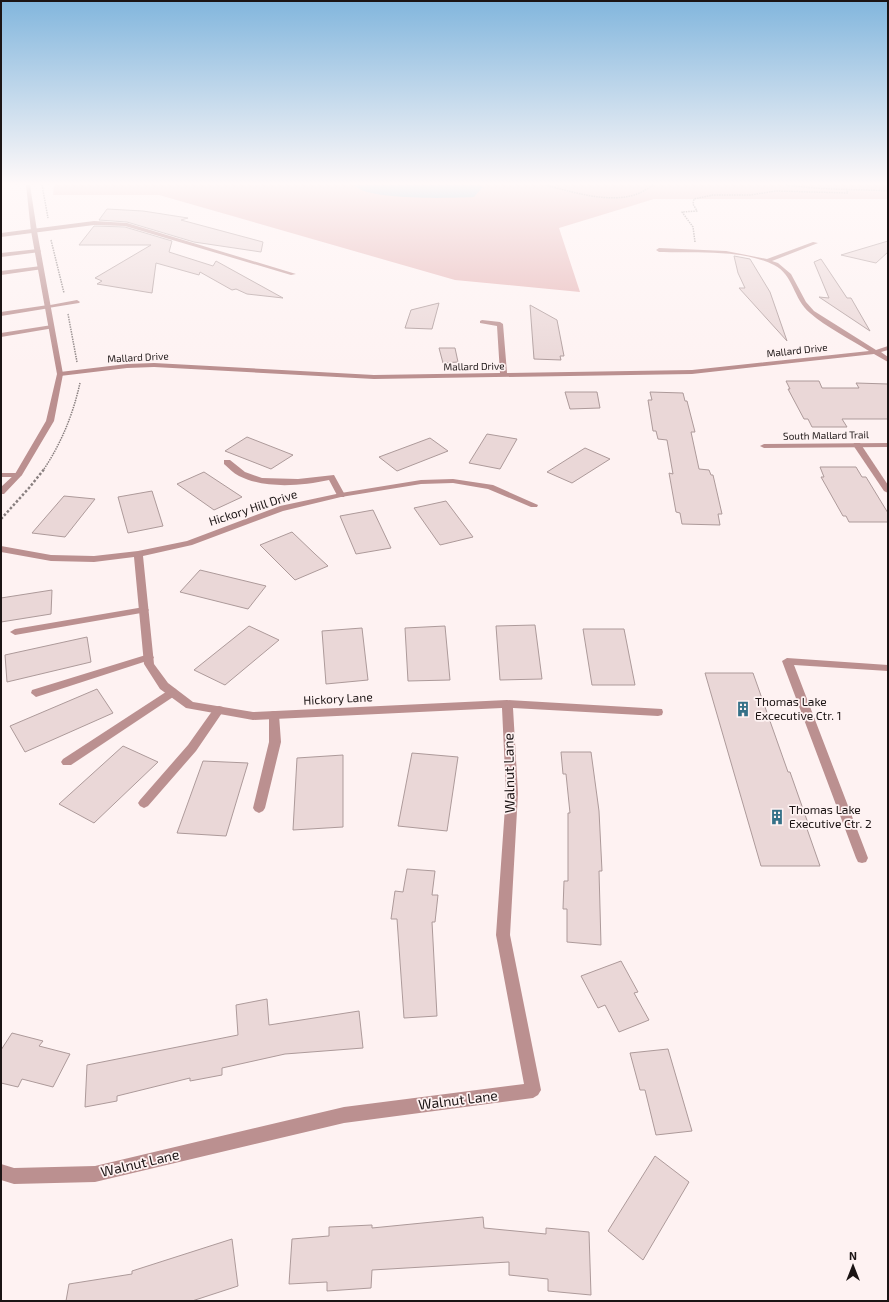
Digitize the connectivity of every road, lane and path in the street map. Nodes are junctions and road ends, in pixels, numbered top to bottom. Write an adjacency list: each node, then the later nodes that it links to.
1 (37, 246): 5 (street)
2 (198, 246): 12 (street)
3 (696, 246): 7 (path)
4 (806, 246): 9 (street)
5 (38, 250): 8 (street); 10 (street)
6 (659, 250): 7 (street)
7 (694, 252): 9 (street)
8 (1, 255)
9 (767, 261): 20 (street)
10 (41, 268): 11 (street); 14 (street)
11 (1, 273)
12 (293, 274)
13 (77, 302): 14 (street)
14 (48, 306): 15 (street); 17 (street)
15 (1, 314)
16 (482, 322): 23 (street)
17 (52, 327): 18 (street); 22 (street)
18 (1, 335)
19 (888, 348): 20 (street, Mallard Drive)
20 (875, 352): 21 (street); 23 (street, Mallard Drive)
21 (888, 360)
22 (60, 374): 23 (street, Mallard Drive); 29 (street)
23 (504, 375)
24 (888, 444): 25 (street, South Mallard Trail)
25 (857, 445): 26 (street, South Mallard Trail); 30 (street)
26 (764, 446)
27 (227, 462): 32 (street)
28 (1, 475): 29 (street)
29 (18, 475): 31 (street)
30 (888, 491)
31 (1, 492)
32 (341, 495): 33 (street, Hickory Hill Drive); 35 (street, Hickory Hill Drive)
33 (534, 505)
34 (1, 549): 35 (street, Hickory Hill Drive)
35 (138, 554): 36 (street, Hickory Lane)
36 (144, 610): 37 (street); 38 (street, Hickory Lane)
37 (15, 632)
38 (148, 657): 40 (street, Hickory Lane); 41 (street)
39 (888, 668): 49 (street)
40 (172, 692): 43 (street, Hickory Lane); 46 (street)
41 (36, 693)
42 (507, 704): 44 (street, Hickory Lane); 45 (street, Hickory Lane); 50 (street, Walnut Lane)
43 (219, 710): 45 (street, Hickory Lane); 47 (street)
44 (658, 712)
45 (274, 715): 48 (street)
46 (67, 762)
47 (144, 803)
48 (259, 808)
49 (862, 858)
50 (1, 1172)

